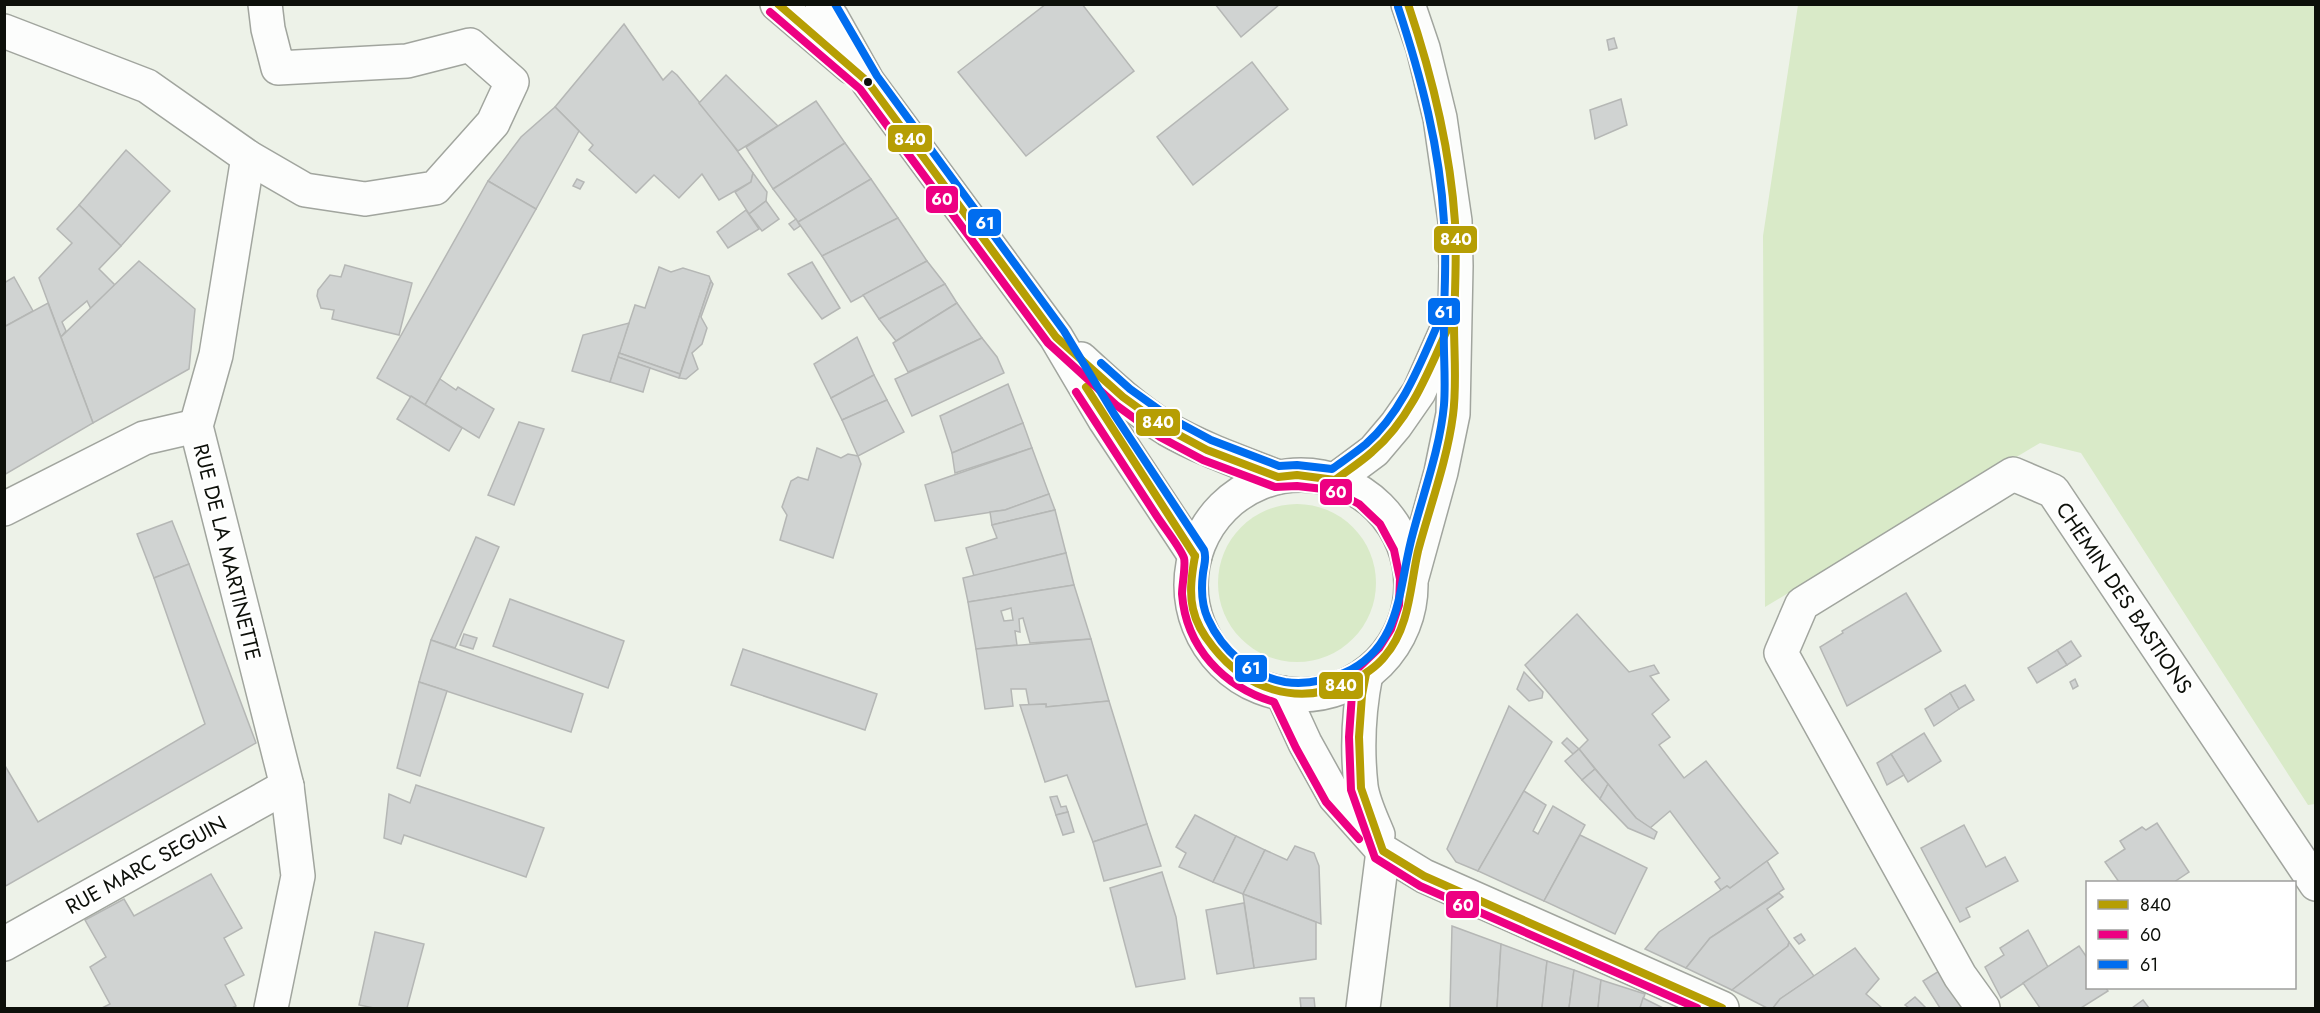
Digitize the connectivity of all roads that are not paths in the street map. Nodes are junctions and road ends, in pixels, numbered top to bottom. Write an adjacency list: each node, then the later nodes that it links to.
1 (265, 4): 7 (street)
2 (777, 4): 6 (street)
3 (822, 4): 6 (street)
4 (1408, 4): 8 (street)
5 (4, 31): 7 (street)
6 (868, 82): 9 (street)
7 (248, 157): 10 (street, RUE DE LA MARTINETTE)
8 (1454, 311): 12 (street); 15 (street)
9 (1056, 337): 11 (street); 14 (street)
10 (196, 426): 13 (street); 18 (street, RUE DE LA MARTINETTE)
11 (1278, 477): 12 (street); 14 (street)
12 (1335, 480): 15 (street)
13 (4, 509)
14 (1195, 556): 17 (street)
15 (1411, 578): 16 (street)
16 (1366, 674): 17 (street); 19 (street)
17 (1282, 693): 19 (street)
18 (287, 786): 21 (street, RUE MARC SEGUIN); 22 (street, RUE DE LA MARTINETTE)
19 (1383, 851): 23 (street); 24 (street)
20 (2316, 884): 25 (street, CHEMIN DES BASTIONS)
21 (4, 944)
22 (271, 1008)
23 (1363, 1008)
24 (1722, 1008)
25 (1983, 1008)

